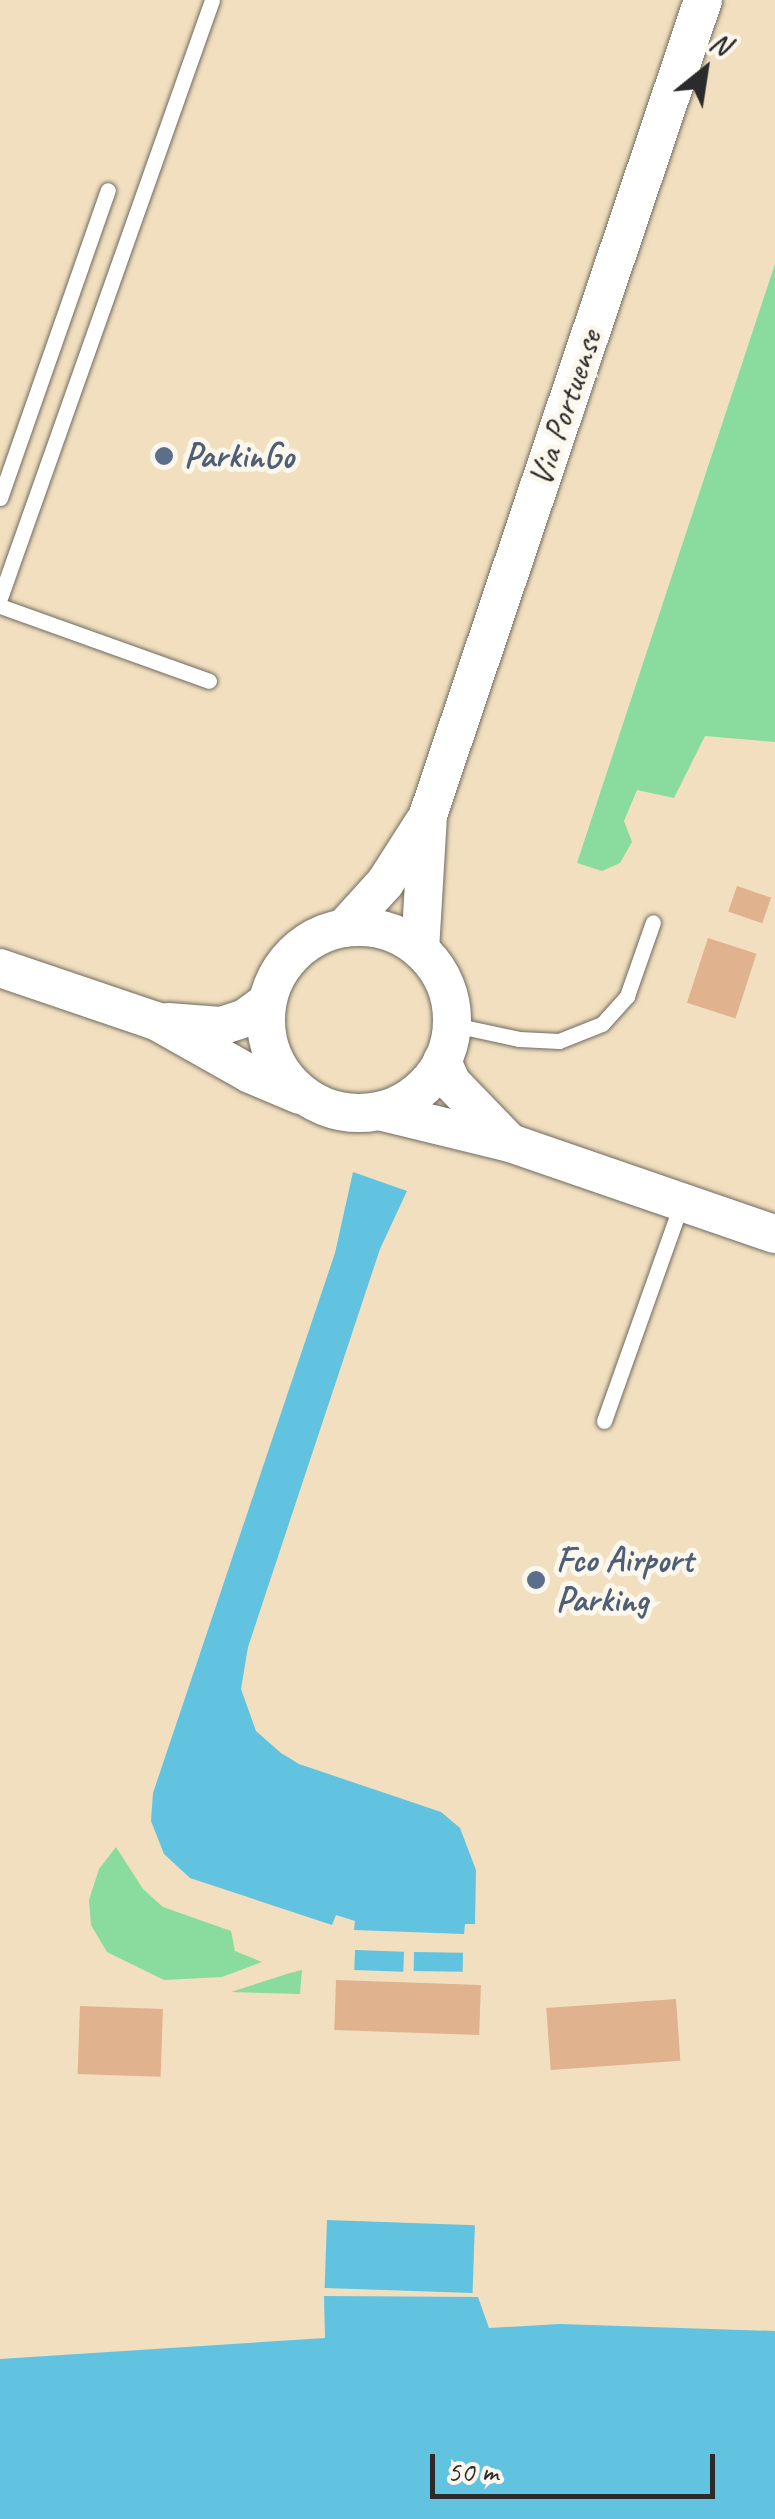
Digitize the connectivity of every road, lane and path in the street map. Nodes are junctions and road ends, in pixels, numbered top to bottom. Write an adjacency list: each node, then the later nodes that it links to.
1 (212, 0): 5 (lane)
2 (703, 0): 8 (street, Via Portuense)
3 (108, 190): 4 (lane)
4 (1, 491)
5 (0, 598)
6 (0, 606): 7 (lane)
7 (209, 681)
8 (428, 815): 10 (street, Via Portuense); 11 (street, Via Portuense)
9 (653, 922): 15 (lane)
10 (344, 928): 11 (street); 13 (street)
11 (420, 950): 15 (street)
12 (0, 968): 14 (street)
13 (267, 1002): 14 (street); 17 (street)
14 (156, 1021): 17 (street)
15 (454, 1026): 16 (street)
16 (442, 1062): 18 (street); 19 (street)
17 (306, 1097): 18 (street)
18 (379, 1111): 19 (street)
19 (510, 1143): 20 (street)
20 (682, 1202): 21 (street); 22 (lane)
21 (775, 1234)
22 (604, 1421)

